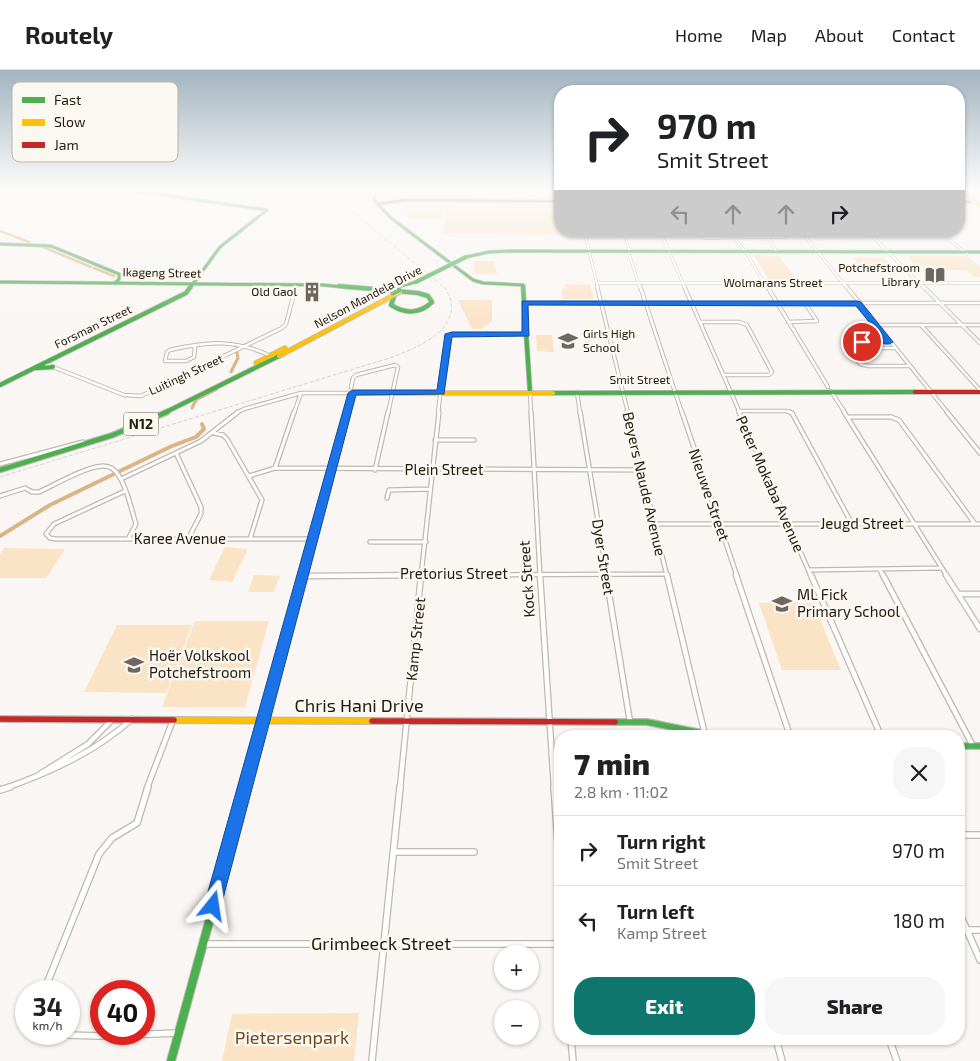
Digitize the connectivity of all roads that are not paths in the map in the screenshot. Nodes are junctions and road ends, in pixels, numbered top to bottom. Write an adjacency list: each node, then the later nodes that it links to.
1 (234, 236): 34 (main road, Forsman Street)
2 (416, 236): 41 (main road, Kock Street)
3 (586, 237): 13 (street, Beyers Naude Avenue)
4 (625, 237): 15 (street, Nieuwe Street)
5 (662, 237): 16 (street, Peter Mokaba Avenue)
6 (734, 237): 7 (street); 17 (street)
7 (766, 237): 8 (street); 14 (street)
8 (784, 237)
9 (806, 237): 18 (street)
10 (873, 237): 21 (street)
11 (945, 237): 19 (street)
12 (0, 244): 26 (main road)
13 (589, 250): 15 (main road, Nelson Mandela Drive / N12); 22 (main road, Nelson Mandela Drive / N12); 22 (main road, Nelson Mandela Drive / N12); 27 (street, Beyers Naude Avenue)
14 (777, 252): 17 (main road, Nelson Mandela Drive / N12); 18 (main road, Nelson Mandela Drive / N12)
15 (630, 253): 16 (main road, Nelson Mandela Drive / N12); 28 (street, Nieuwe Street)
16 (669, 253): 17 (main road, Nelson Mandela Drive / N12); 29 (street, Peter Mokaba Avenue)
17 (746, 253): 18 (main road, Nelson Mandela Drive / N12); 30 (street)
18 (819, 253): 21 (main road, Nelson Mandela Drive / N12); 31 (street)
19 (965, 253): 20 (main road, Nelson Mandela Drive / N12); 21 (main road, Nelson Mandela Drive / N12)
20 (980, 253)
21 (889, 254): 23 (street)
22 (467, 258): 25 (main road, Nelson Mandela Drive / N12, bridge)
23 (916, 280): 32 (street); 33 (street)
24 (0, 282): 26 (main road, Ikageng Street)
25 (417, 282): 38 (main road); 39 (main road, Nelson Mandela Drive / N12)
26 (115, 283): 34 (main road, Ikageng Street)
27 (596, 283): 28 (street, Wolmarans Street); 42 (street, Beyers Naude Avenue)
28 (638, 283): 29 (street, Wolmarans Street); 43 (street, Nieuwe Street)
29 (683, 283): 30 (street, Wolmarans Street); 44 (street, Peter Mokaba Avenue)
30 (765, 283): 31 (street, Wolmarans Street); 45 (street)
31 (842, 283): 32 (street, Wolmarans Street); 47 (street)
32 (910, 283): 33 (street, Wolmarans Street)
33 (920, 283): 36 (street, Wolmarans Street); 48 (street)
34 (193, 284): 37 (main road, Ikageng Street); 40 (main road, Forsman Street)
35 (296, 284): 37 (main road, Ikageng Street); 38 (main road, Ikageng Street); 59 (street, Luitingh Street)
36 (980, 284)
37 (216, 285): 40 (main road)
38 (323, 285): 39 (main road)
39 (399, 292): 63 (main road, Nelson Mandela Drive / N12); 63 (main road, Nelson Mandela Drive / N12)
40 (186, 293): 64 (main road, Forsman Street)
41 (524, 303): 42 (street); 56 (main road, Kock Street)
42 (601, 303): 43 (street); 77 (street, Beyers Naude Avenue)
43 (645, 303): 44 (street); 72 (street, Nieuwe Street)
44 (692, 303): 45 (street); 50 (street, Peter Mokaba Avenue)
45 (777, 303): 46 (street); 51 (street)
46 (805, 303): 47 (street); 51 (street)
47 (858, 303): 48 (street); 52 (street)
48 (940, 303): 49 (street); 54 (street)
49 (980, 303)
50 (700, 322): 68 (street, Peter Mokaba Avenue); 68 (street)
51 (788, 322): 70 (street)
52 (876, 325): 53 (street); 57 (street)
53 (921, 325): 54 (street); 74 (street)
54 (962, 325): 55 (street); 58 (street)
55 (980, 325)
56 (526, 334): 75 (main road, Kock Street); 81 (street, Kamp Street)
57 (889, 342): 62 (street); 65 (street)
58 (980, 343)
59 (247, 346): 60 (street); 63 (street); 66 (street, Luitingh Street)
60 (195, 347): 60 (street)
61 (854, 348): 62 (street)
62 (895, 348): 65 (street)
63 (269, 356): 89 (main road, Nelson Mandela Drive / N12); 89 (main road, Nelson Mandela Drive / N12)
64 (43, 364): 66 (street, Luitingh Street); 67 (main road, Forsman Street)
65 (910, 366): 78 (street)
66 (53, 367): 67 (main road)
67 (28, 371): 69 (main road, Forsman Street)
68 (723, 375): 73 (street, Peter Mokaba Avenue)
69 (0, 385)
70 (830, 389): 73 (main road, Smit Street); 78 (main road, Smit Street); 83 (street)
71 (352, 390): 79 (street, Smit Street); 80 (main road, Smit Street); 80 (street); 91 (main road)
72 (674, 391): 73 (main road, Smit Street); 77 (main road, Smit Street); 104 (street, Nieuwe Street)
73 (729, 391): 82 (street, Peter Mokaba Avenue)
74 (980, 391): 78 (main road, Smit Street)
75 (530, 392): 76 (main road, Smit Street); 81 (main road, Smit Street); 94 (street, Kock Street)
76 (577, 392): 77 (main road, Smit Street); 95 (street, Dyer Street)
77 (622, 392): 96 (street, Beyers Naude Avenue)
78 (930, 392): 88 (street)
79 (301, 393): 84 (street, Smit Street); 90 (street)
80 (393, 393): 81 (main road, Smit Street); 92 (street)
81 (441, 393): 85 (street, Kamp Street)
82 (738, 411): 105 (street, Peter Mokaba Avenue); 106 (street)
83 (847, 417): 107 (street); 108 (street)
84 (214, 433): 87 (street, Smit Street); 97 (street)
85 (435, 440): 86 (street); 93 (street, Kamp Street)
86 (474, 440)
87 (176, 453): 98 (street, Smit Street); 110 (street)
88 (980, 453)
89 (0, 467)
90 (275, 468): 91 (street, Plein Street); 97 (street, Plein Street)
91 (332, 469): 92 (street, Plein Street); 112 (main road)
92 (376, 470): 93 (street, Plein Street)
93 (432, 470): 94 (street, Plein Street); 99 (street, Kamp Street)
94 (533, 470): 95 (street, Plein Street); 119 (street, Kock Street)
95 (590, 470): 96 (street, Plein Street); 120 (street, Dyer Street)
96 (642, 470): 103 (street, Beyers Naude Avenue)
97 (248, 476): 111 (street)
98 (121, 479): 100 (street); 101 (street)
99 (430, 489): 102 (street); 114 (street, Kamp Street)
100 (125, 491): 109 (street); 109 (street, Karee Avenue)
101 (0, 496)
102 (387, 498)
103 (654, 524): 104 (street, Jeugd Street); 121 (street, Beyers Naude Avenue)
104 (718, 524): 105 (street, Jeugd Street); 136 (street, Nieuwe Street)
105 (787, 524): 106 (street, Jeugd Street); 116 (street, Peter Mokaba Avenue)
106 (852, 524): 107 (street, Jeugd Street)
107 (914, 524): 108 (street, Jeugd Street); 115 (street)
108 (978, 524)
109 (128, 539): 110 (street, Karee Avenue)
110 (188, 539): 111 (street, Karee Avenue)
111 (250, 539): 112 (street, Karee Avenue)
112 (312, 539): 122 (main road)
113 (370, 542): 114 (street)
114 (426, 542): 118 (street, Kamp Street)
115 (941, 568): 117 (street); 123 (street)
116 (808, 570): 117 (street); 137 (street, Peter Mokaba Avenue)
117 (880, 570): 138 (street)
118 (422, 574): 119 (street, Pretorius Street); 122 (street, Pretorius Street); 131 (street, Kamp Street)
119 (541, 574): 120 (street, Pretorius Street); 132 (street, Kock Street)
120 (605, 574): 121 (street, Pretorius Street); 133 (street, Dyer Street)
121 (666, 574): 135 (street, Beyers Naude Avenue)
122 (302, 576): 130 (main road)
123 (958, 594): 124 (street); 125 (street)
124 (980, 594)
125 (980, 629)
126 (0, 719): 127 (main road, Chris Hani Drive)
127 (112, 719): 128 (main road, Chris Hani Drive); 139 (street)
128 (132, 719): 129 (main road, Chris Hani Drive); 139 (street)
129 (173, 720): 130 (main road, Chris Hani Drive); 153 (street)
130 (263, 720): 131 (main road, Chris Hani Drive); 150 (main road)
131 (407, 722): 132 (main road, Chris Hani Drive); 144 (street, Kamp Street)
132 (550, 722): 133 (main road, Chris Hani Drive); 140 (street, Kock Street)
133 (630, 722): 134 (main road, Chris Hani Drive)
134 (684, 730)
135 (704, 730)
136 (788, 730)
137 (878, 730)
138 (977, 746)
139 (30, 780): 141 (street)
140 (554, 782)
141 (0, 790)
142 (965, 835): 143 (street)
143 (980, 835)
144 (394, 852): 145 (street); 149 (street, Kamp Street)
145 (474, 852)
146 (965, 926): 147 (street)
147 (967, 930): 148 (street); 152 (street)
148 (980, 930)
149 (384, 943): 150 (street, Grimbeeck Street); 151 (street, Grimbeeck Street); 160 (street, Kamp Street)
150 (202, 944): 154 (main road)
151 (554, 944)
152 (980, 960)
153 (48, 980)
154 (178, 1033): 155 (street); 159 (main road)
155 (80, 1035)
156 (572, 1045): 161 (street)
157 (778, 1045): 162 (street)
158 (891, 1045): 163 (street)
159 (171, 1061)
160 (372, 1061)
161 (573, 1061)
162 (782, 1061)
163 (897, 1061)

